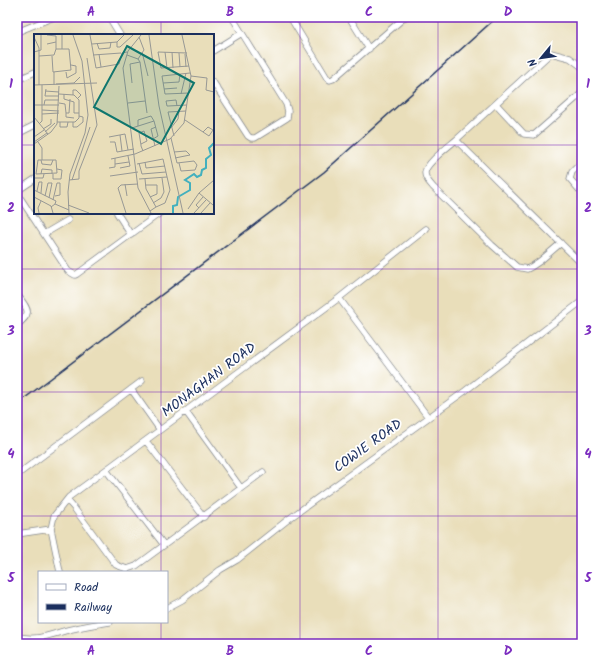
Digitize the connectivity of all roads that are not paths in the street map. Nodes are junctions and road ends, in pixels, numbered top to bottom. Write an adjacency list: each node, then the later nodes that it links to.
1 (54, 17): 7 (street)
2 (109, 17): 9 (street)
3 (232, 17): 8 (street)
4 (290, 17): 10 (street)
5 (349, 17): 10 (street)
6 (405, 17): 10 (street)
7 (17, 32)
8 (242, 33): 11 (street); 15 (street)
9 (119, 34)
10 (369, 49)
11 (214, 50)
12 (582, 66): 17 (street)
13 (34, 72): 14 (street)
14 (17, 80)
15 (214, 84)
16 (582, 93): 17 (street)
17 (496, 104): 20 (street)
18 (34, 126): 19 (street)
19 (17, 134)
20 (456, 140): 31 (street); 31 (street)
21 (582, 162): 24 (street)
22 (34, 180): 23 (street)
23 (17, 192): 29 (street)
24 (582, 193)
25 (118, 214): 30 (street)
26 (159, 214): 30 (street)
27 (68, 220): 29 (street)
28 (426, 229): 34 (street, MONAGHAN ROAD)
29 (44, 234): 30 (street)
30 (131, 235)
31 (561, 243): 32 (street)
32 (582, 264)
33 (17, 294): 36 (street)
34 (339, 298): 39 (street, MONAGHAN ROAD); 40 (street)
35 (582, 301): 40 (street, COWIE ROAD)
36 (17, 325)
37 (142, 381): 38 (street)
38 (131, 389): 41 (street); 45 (street)
39 (186, 412): 41 (street, MONAGHAN ROAD); 46 (street)
40 (428, 417): 53 (street, COWIE ROAD)
41 (160, 430): 42 (street, MONAGHAN ROAD)
42 (146, 441): 43 (street, MONAGHAN ROAD); 48 (street)
43 (106, 470): 47 (street, MONAGHAN ROAD); 51 (street)
44 (263, 472): 46 (street)
45 (17, 476)
46 (241, 488): 48 (street)
47 (66, 500): 49 (street, MONAGHAN ROAD); 51 (street)
48 (204, 516): 51 (street)
49 (51, 529): 50 (street); 52 (street)
50 (17, 534)
51 (164, 545)
52 (60, 571)
53 (168, 607)
54 (71, 623): 56 (street)
55 (105, 623): 56 (street)
56 (72, 629): 58 (street)
57 (17, 637): 58 (street)
58 (45, 638): 59 (street)
59 (48, 644)

